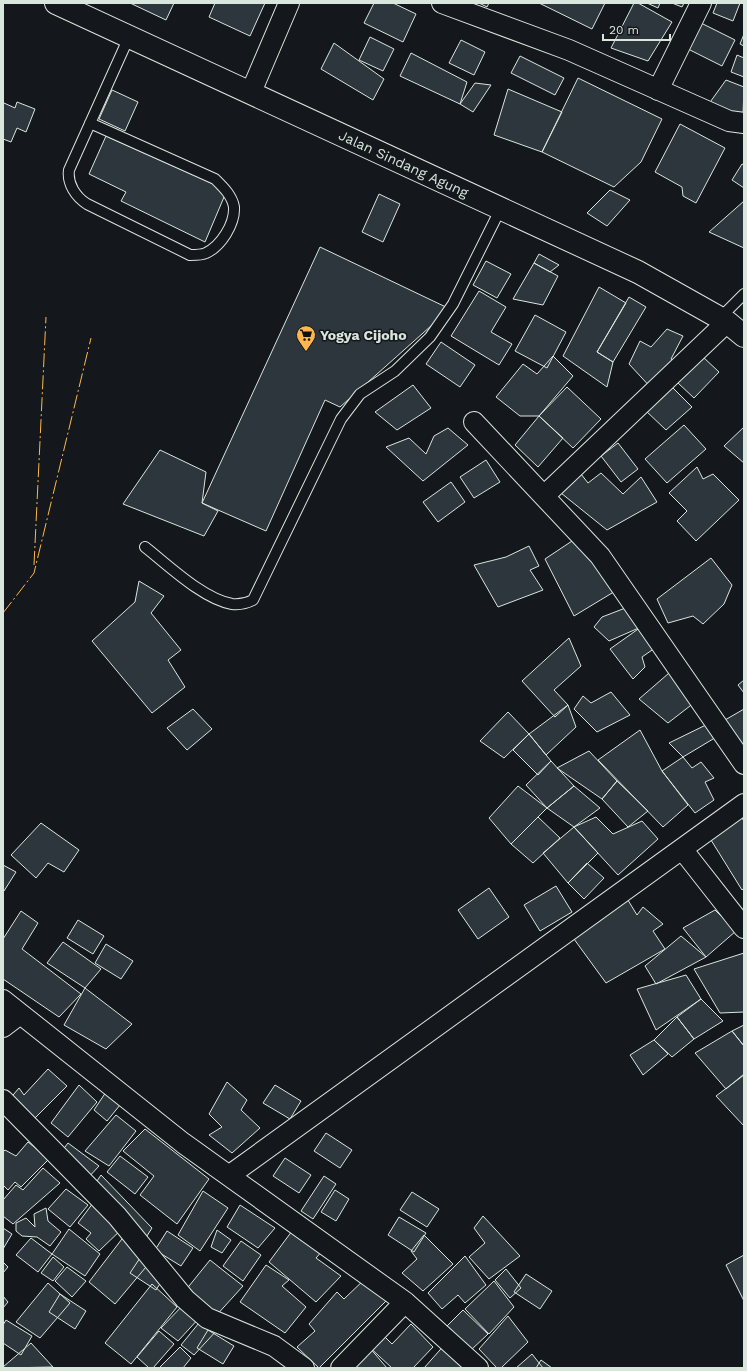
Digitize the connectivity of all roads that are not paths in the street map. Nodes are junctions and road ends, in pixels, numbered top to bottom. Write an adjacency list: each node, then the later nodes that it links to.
1 (56, 3): 5 (main road, Jalan Sindang Agung)
2 (289, 3): 7 (street)
3 (442, 3): 6 (street)
4 (701, 3): 6 (street)
5 (129, 37): 7 (main road, Jalan Sindang Agung); 8 (lane)
6 (658, 90): 9 (street)
7 (250, 92): 10 (main road, Jalan Sindang Agung)
8 (90, 123): 8 (lane)
9 (744, 123)
10 (501, 208): 12 (main road, Jalan Sindang Agung); 16 (lane)
11 (744, 294): 12 (lane)
12 (723, 320): 13 (main road, Jalan Sindang Agung); 15 (street)
13 (744, 336)
14 (474, 422): 15 (street)
15 (544, 496): 17 (street)
16 (145, 547)
17 (744, 764)
18 (744, 804): 19 (street)
19 (682, 849): 20 (street); 25 (street)
20 (744, 928)
21 (3, 1000): 22 (street)
22 (20, 1014): 23 (street); 25 (street)
23 (3, 1027)
24 (3, 1100): 27 (street)
25 (230, 1176): 26 (street)
26 (405, 1302): 28 (street); 29 (street)
27 (304, 1368)
28 (341, 1368)
29 (478, 1368)

